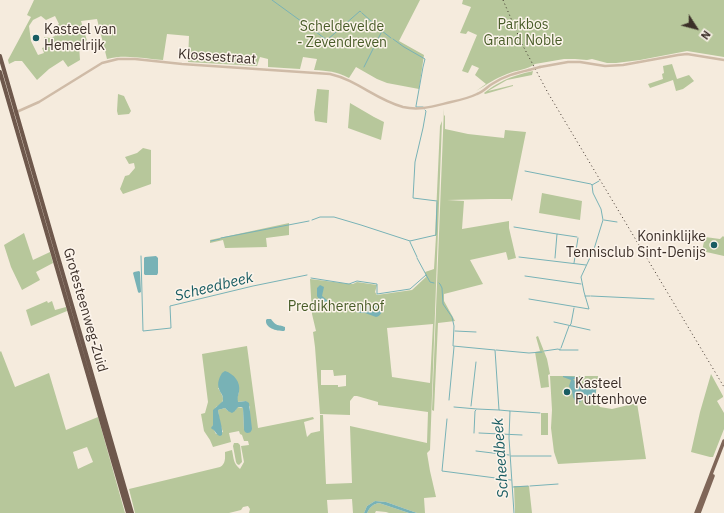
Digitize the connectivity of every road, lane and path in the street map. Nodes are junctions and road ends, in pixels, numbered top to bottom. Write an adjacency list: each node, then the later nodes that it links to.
1 (0, 56): 4 (highway)
2 (724, 60): 4 (street, Klossestraat, bridge)
3 (0, 72): 4 (highway)
4 (14, 114): 7 (highway, Grotesteenweg-Zuid); 8 (highway, Grotesteenweg-Zuid)
5 (724, 441): 9 (main road)
6 (724, 447): 9 (main road)
7 (128, 513)
8 (132, 513)
9 (697, 513)

